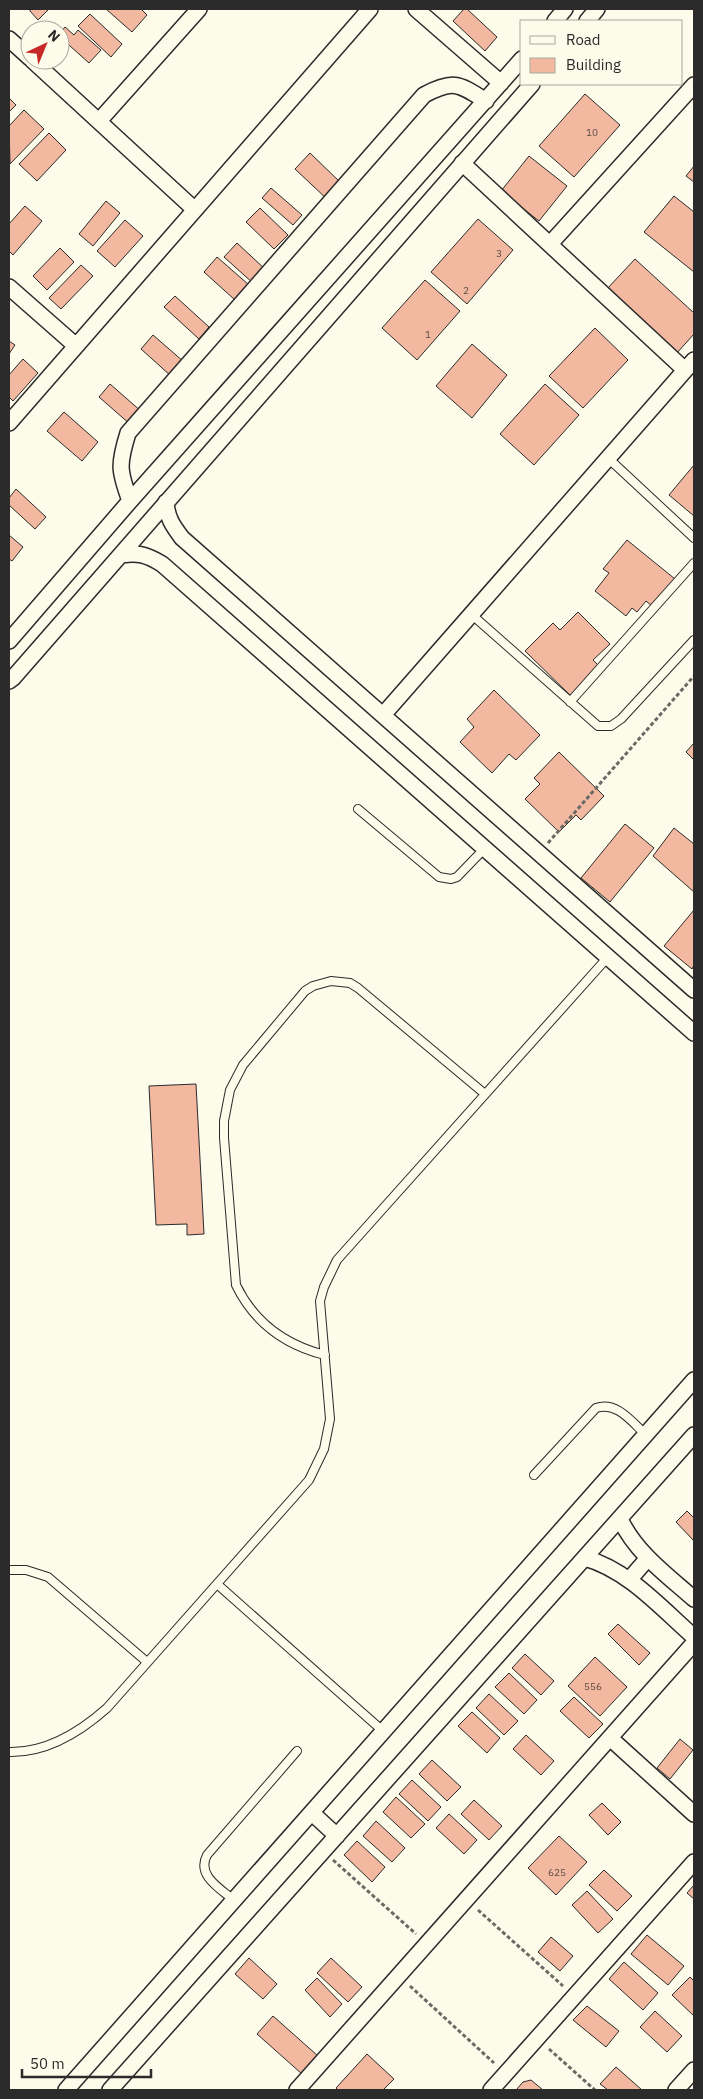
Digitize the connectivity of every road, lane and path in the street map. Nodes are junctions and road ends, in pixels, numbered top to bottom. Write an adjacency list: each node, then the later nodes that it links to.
1 (200, 9): 16 (street)
2 (370, 9): 19 (street)
3 (416, 9): 12 (street)
4 (565, 9): 6 (street)
5 (598, 9): 7 (street)
6 (555, 20)
7 (587, 20)
8 (9, 39): 9 (street)
9 (20, 49)
10 (520, 61): 12 (street)
11 (43, 70): 16 (street)
12 (501, 84): 15 (street)
13 (531, 85): 17 (street)
14 (694, 85): 21 (street)
15 (486, 101): 18 (street); 27 (street)
16 (99, 122): 19 (street)
17 (462, 163): 20 (street); 21 (street)
18 (396, 201): 20 (street); 27 (street)
19 (194, 209): 23 (street)
20 (414, 217): 28 (street)
21 (550, 244): 24 (street)
22 (9, 287): 23 (street)
23 (75, 345): 25 (street)
24 (690, 365): 26 (street)
25 (9, 423)
26 (608, 458): 29 (lane); 32 (street)
27 (130, 502): 34 (street)
28 (166, 502): 30 (street); 38 (street)
29 (694, 538)
30 (122, 555): 36 (street); 40 (street)
31 (694, 563): 37 (lane)
32 (471, 614): 37 (lane); 38 (street)
33 (694, 640): 37 (lane)
34 (9, 641)
35 (694, 676): 41 (path)
36 (9, 680)
37 (570, 702)
38 (383, 715): 41 (street)
39 (358, 809): 40 (lane)
40 (485, 848): 42 (street)
41 (539, 852): 43 (street)
42 (608, 957): 44 (street); 45 (lane)
43 (693, 987)
44 (694, 1033)
45 (484, 1094): 46 (lane); 46 (lane)
46 (325, 1355): 56 (lane)
47 (694, 1380): 48 (street)
48 (646, 1435): 50 (lane); 61 (street)
49 (694, 1435): 51 (street)
50 (534, 1475)
51 (620, 1519): 52 (street); 53 (street)
52 (585, 1558): 55 (street); 67 (street)
53 (648, 1558): 55 (street); 57 (street)
54 (9, 1570): 60 (lane)
55 (629, 1580): 58 (street)
56 (217, 1584): 60 (lane); 61 (lane)
57 (694, 1599)
58 (694, 1637)
59 (694, 1642): 62 (street)
60 (147, 1662): 63 (lane)
61 (384, 1732): 65 (street)
62 (610, 1738): 66 (street); 70 (street)
63 (9, 1752)
64 (297, 1752): 71 (lane)
65 (312, 1813): 67 (street); 71 (street)
66 (694, 1814)
67 (337, 1836): 68 (street)
68 (323, 1852): 72 (path); 79 (street)
69 (694, 1862): 74 (street)
70 (467, 1899): 72 (street); 74 (path)
71 (235, 1901): 78 (street)
72 (427, 1944): 73 (street)
73 (398, 1976): 77 (path); 80 (street)
74 (574, 1997): 75 (street)
75 (537, 2038): 77 (street); 82 (path)
76 (694, 2070): 83 (street)
77 (506, 2073): 81 (street)
78 (66, 2090)
79 (110, 2090)
80 (297, 2090)
81 (491, 2090)
82 (595, 2090)
83 (676, 2090)

